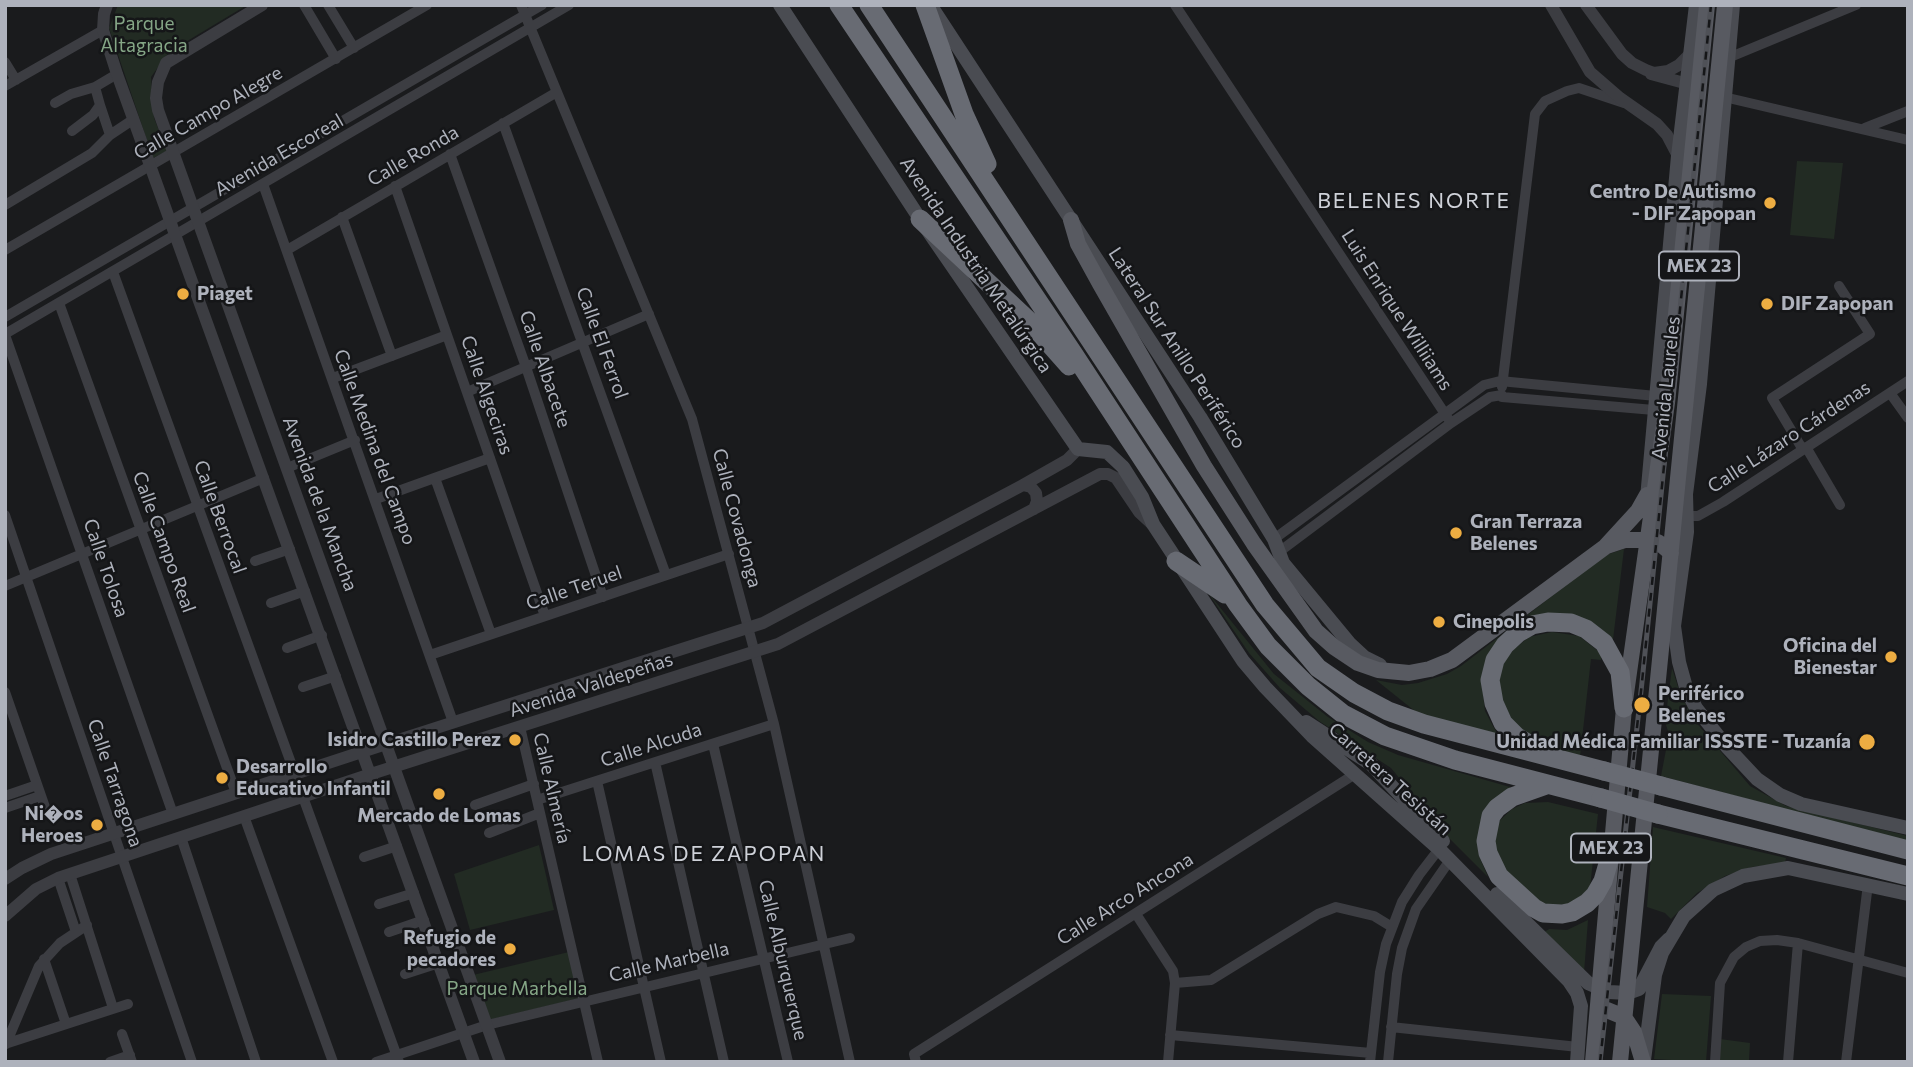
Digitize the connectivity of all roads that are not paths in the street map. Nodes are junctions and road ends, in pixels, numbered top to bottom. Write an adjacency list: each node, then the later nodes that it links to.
1 (107, 5): 23 (street)
2 (262, 5): 52 (street, Avenida de la Mancha)
3 (304, 5): 27 (street)
4 (328, 5): 24 (street)
5 (427, 5): 24 (street, Calle Campo Alegre)
6 (542, 5): 21 (street, Avenida Escoreal)
7 (569, 5): 22 (street, Avenida Escoreal)
8 (780, 5): 61 (main road, Avenida Industria Metalúrgica)
9 (839, 5): 90 (highway)
10 (869, 5): 78 (highway)
11 (925, 5): 78 (highway)
12 (931, 5): 62 (main road, Lateral Sur Anillo Periférico)
13 (1175, 5): 86 (street, Luis Enrique Williiams)
14 (1551, 5): 30 (street)
15 (1586, 5): 29 (street)
16 (1696, 5): 25 (main road, Avenida Laureles)
17 (1707, 5): 36 (main road, Avenida Laureles / MEX 23)
18 (1725, 5): 38 (main road, Avenida Laureles / MEX 23)
19 (1734, 5): 26 (main road, Avenida Laureles)
20 (1856, 5): 26 (street)
21 (523, 10): 22 (street, Calle Covadonga); 59 (street, Avenida Escoreal)
22 (530, 27): 37 (street, Calle Covadonga); 56 (street, Avenida Escoreal)
23 (103, 30): 31 (street); 32 (street)
24 (354, 48): 27 (street, Calle Campo Alegre)
25 (1691, 53): 29 (street); 36 (main road, Avenida Laureles)
26 (1728, 58): 38 (main road, Avenida Laureles)
27 (336, 59): 52 (street, Calle Campo Alegre)
28 (5, 62): 32 (street)
29 (1646, 70): 36 (street)
30 (1590, 72): 35 (street); 41 (street)
31 (117, 74): 34 (street); 44 (street)
32 (16, 80): 33 (street)
33 (5, 86)
34 (95, 87): 39 (street); 40 (street)
35 (1579, 88): 41 (street); 81 (street)
36 (1691, 89): 38 (main road); 46 (main road, Avenida Laureles / MEX 23)
37 (557, 92): 45 (street, Calle Ronda); 71 (street, Calle Covadonga)
38 (1720, 96): 47 (main road, Avenida Laureles / MEX 23); 48 (street); 106 (main road, Avenida Laureles)
39 (55, 103)
40 (100, 104): 49 (street); 50 (street)
41 (1628, 104): 43 (street)
42 (1908, 111): 48 (street)
43 (1644, 114): 46 (street); 54 (street)
44 (134, 119): 50 (street); 55 (street)
45 (503, 123): 53 (street, Calle Ronda); 75 (street, Calle El Ferrol)
46 (1688, 128): 47 (main road); 54 (main road, Avenida Laureles); 109 (main road, Avenida Laureles / MEX 23)
47 (1713, 128): 115 (main road, Avenida Laureles / MEX 23)
48 (1864, 129): 51 (street)
49 (72, 131)
50 (110, 135): 58 (street)
51 (1908, 140)
52 (173, 154): 55 (street, Calle Campo Alegre); 59 (street, Avenida de la Mancha)
53 (450, 154): 57 (street, Calle Ronda); 77 (street, Calle Albacete)
54 (1678, 156): 85 (main road, Avenida Laureles)
55 (151, 167): 63 (street); 66 (street, Calle Campo Alegre)
56 (263, 184): 64 (street, Avenida Escoreal); 67 (street, Calle Medina del Campo)
57 (395, 186): 60 (street, Calle Ronda); 74 (street, Calle Algeciras)
58 (5, 205)
59 (193, 208): 63 (street, Avenida Escoreal); 64 (street, Avenida de la Mancha)
60 (342, 217): 67 (street, Calle Ronda); 76 (street)
61 (920, 219): 90 (highway); 91 (main road, Avenida Industria Metalúrgica)
62 (1070, 220): 110 (main road, Lateral Sur Anillo Periférico); 133 (main road)
63 (171, 221): 65 (street); 72 (street, Avenida Escoreal)
64 (198, 222): 65 (street, Avenida Escoreal); 94 (street, Avenida de la Mancha)
65 (176, 235): 68 (street, Avenida Escoreal); 95 (street)
66 (5, 250)
67 (287, 250): 79 (street, Calle Medina del Campo)
68 (113, 272): 70 (street, Avenida Escoreal); 102 (street, Calle Berrocal)
69 (1839, 286): 92 (street)
70 (59, 303): 73 (street, Avenida Escoreal); 108 (street, Calle Campo Real)
71 (649, 314): 75 (street); 114 (street, Calle Covadonga)
72 (5, 317)
73 (5, 335): 113 (street, Calle Tolosa)
74 (447, 335): 76 (street); 82 (street, Calle Algeciras)
75 (583, 342): 77 (street); 118 (street, Calle El Ferrol)
76 (392, 356): 79 (street)
77 (526, 367): 82 (street); 122 (street, Calle Albacete)
78 (1113, 375): 146 (highway)
79 (333, 378): 89 (street, Calle Medina del Campo)
80 (1908, 381): 83 (street, Calle Lázaro Cárdenas)
81 (1502, 383): 84 (street); 85 (street); 86 (street)
82 (467, 392): 93 (street, Calle Algeciras)
83 (1890, 393): 87 (street); 92 (street, Calle Lázaro Cárdenas)
84 (1502, 397): 85 (street); 88 (street)
85 (1655, 403): 100 (main road, Avenida Laureles)
86 (1444, 413): 88 (street, Luis Enrique Williiams); 97 (street)
87 (1908, 418)
88 (1451, 424): 99 (street)
89 (355, 440): 94 (street); 101 (street, Calle Medina del Campo)
90 (1133, 443): 124 (highway)
91 (1078, 449): 98 (street, Avenida Valdepeñas); 107 (main road)
92 (1805, 449): 103 (street); 106 (street, Calle Lázaro Cárdenas)
93 (490, 458): 96 (street); 125 (street, Calle Algeciras)
94 (287, 468): 143 (street, Avenida de la Mancha)
95 (264, 478): 102 (street); 112 (street)
96 (435, 478): 101 (street); 129 (street)
97 (1351, 482): 99 (street); 110 (street)
98 (1023, 485): 104 (street); 127 (street, Avenida Valdepeñas)
99 (1359, 492): 110 (street)
100 (1647, 495): 109 (main road, Avenida Laureles); 111 (main road)
101 (376, 499): 132 (street, Calle Medina del Campo)
102 (198, 505): 108 (street); 149 (street, Calle Berrocal)
103 (1840, 505)
104 (1034, 509): 107 (street, Avenida Valdepeñas); 131 (street, Avenida Valdepeñas)
105 (5, 515): 119 (street, Calle Tarragona)
106 (1686, 516): 126 (main road, Avenida Laureles)
107 (1153, 524): 117 (main road, Carretera Tesistán)
108 (140, 529): 113 (street); 157 (street, Calle Campo Real)
109 (1647, 540): 111 (main road); 115 (main road); 138 (main road, Avenida Laureles / MEX 23)
110 (1276, 545): 133 (main road, Lateral Sur Anillo Periférico)
111 (1605, 547): 133 (main road)
112 (290, 549): 116 (street); 121 (street)
113 (82, 553): 119 (street); 165 (street, Calle Tolosa)
114 (729, 554): 118 (street, Calle Teruel); 127 (street, Calle Covadonga)
115 (1671, 554): 135 (main road, Avenida Laureles / MEX 23)
116 (255, 561)
117 (1176, 561): 124 (highway); 139 (main road, Carretera Tesistán)
118 (666, 575): 122 (street, Calle Teruel)
119 (27, 576): 120 (street); 168 (street, Calle Tarragona)
120 (5, 586)
121 (305, 591): 123 (street); 128 (street)
122 (603, 597): 125 (street, Calle Teruel)
123 (271, 603)
124 (1238, 605): 155 (highway)
125 (545, 616): 129 (street, Calle Teruel)
126 (1674, 625): 135 (main road); 167 (main road, Avenida Laureles)
127 (749, 628): 131 (street, Calle Covadonga); 140 (street, Avenida Valdepeñas)
128 (322, 635): 130 (street); 134 (street)
129 (491, 635): 132 (street, Calle Teruel)
130 (287, 648)
131 (756, 653): 141 (street, Calle Covadonga); 142 (street, Avenida Valdepeñas)
132 (430, 655): 140 (street, Calle Medina del Campo)
133 (1419, 671)
134 (336, 676): 136 (street); 145 (street)
135 (1658, 685): 153 (main road, Avenida Laureles / MEX 23)
136 (303, 687)
137 (5, 692): 156 (street)
138 (1624, 708): 146 (highway); 175 (main road, MEX 23)
139 (1287, 710): 151 (main road, Carretera Tesistán); 204 (main road)
140 (453, 722): 143 (street, Avenida Valdepeñas)
141 (775, 724): 144 (street, Calle Alcuda); 194 (street, Calle Covadonga)
142 (520, 727): 148 (street, Avenida Valdepeñas); 154 (street, Calle Almería)
143 (386, 744): 145 (street, Avenida Valdepeñas); 148 (street, Avenida de la Mancha)
144 (713, 744): 147 (street, Calle Alcuda); 195 (street, Calle Alburquerque)
145 (363, 751): 149 (street, Avenida Valdepeñas); 150 (street)
146 (1553, 759): 153 (highway, bridge)
147 (655, 762): 152 (street, Calle Alcuda); 199 (street)
148 (394, 767): 150 (street, Avenida Valdepeñas); 212 (street, Avenida de la Mancha)
149 (295, 774): 157 (street, Avenida Valdepeñas)
150 (371, 774): 159 (street, Avenida Valdepeñas); 171 (street)
151 (1355, 774): 173 (main road, Carretera Tesistán); 184 (street, Calle Arco Ancona)
152 (597, 781): 160 (street, Calle Alcuda); 203 (street)
153 (1655, 781): 172 (highway); 205 (main road, MEX 23)
154 (534, 784): 160 (street, Calle Almería); 161 (street)
155 (1546, 785): 175 (highway); 178 (highway, bridge)
156 (38, 791): 158 (street); 162 (street); 163 (street)
157 (236, 793): 165 (street, Avenida Valdepeñas)
158 (5, 796)
159 (303, 797): 166 (street, Avenida Valdepeñas); 221 (street)
160 (537, 800): 164 (street, Calle Almería)
161 (475, 805)
162 (5, 808)
163 (47, 813)
164 (540, 813): 169 (street); 206 (street, Calle Almería)
165 (173, 814): 168 (street, Avenida Valdepeñas)
166 (244, 816): 170 (street, Avenida Valdepeñas); 226 (street)
167 (1908, 828)
168 (114, 833): 174 (street, Calle Tarragona); 179 (street, Avenida Valdepeñas)
169 (489, 833)
170 (181, 837): 174 (street, Avenida Valdepeñas); 225 (street)
171 (397, 846): 176 (street); 181 (street)
172 (1908, 850)
173 (1445, 854): 188 (street); 213 (street); 218 (main road, Carretera Tesistán)
174 (122, 857): 177 (street, Avenida Valdepeñas); 224 (street, Calle Tarragona)
175 (1610, 857): 204 (main road, MEX 23)
176 (364, 858)
177 (64, 876): 185 (street, Avenida Valdepeñas); 187 (street); 189 (street)
178 (1908, 876)
179 (6, 877)
180 (1868, 884): 182 (main road); 192 (main road); 197 (street)
181 (414, 893): 183 (street); 186 (street)
182 (1908, 894)
183 (379, 904)
184 (1136, 914): 202 (street); 222 (street, Calle Arco Ancona)
185 (5, 916)
186 (424, 920): 190 (street); 198 (street)
187 (87, 925): 189 (street); 208 (street)
188 (1392, 926): 202 (street); 219 (street)
189 (76, 932): 196 (street)
190 (389, 932)
191 (850, 937): 194 (street, Calle Marbella)
192 (1669, 939): 205 (main road); 239 (main road)
193 (1798, 943): 197 (street); 240 (street); 241 (street)
194 (824, 944): 195 (street, Calle Marbella); 234 (street, Calle Covadonga)
195 (765, 957): 199 (street, Calle Marbella); 233 (street, Calle Alburquerque)
196 (44, 959): 211 (street); 217 (street)
197 (1859, 961): 200 (street); 242 (street)
198 (439, 963): 201 (street); 214 (street)
199 (703, 972): 203 (street, Calle Marbella); 232 (street)
200 (1908, 973)
201 (405, 974)
202 (1175, 984): 216 (street)
203 (644, 986): 206 (street, Calle Marbella); 231 (street)
204 (1600, 989): 205 (main road); 209 (main road, MEX 23)
205 (1628, 993): 210 (main road, MEX 23)
206 (584, 1000): 212 (street, Calle Marbella); 230 (street, Calle Almería)
207 (128, 1003): 208 (street)
208 (113, 1008): 211 (street)
209 (1598, 1009): 210 (main road); 237 (main road, MEX 23)
210 (1625, 1017): 238 (main road, MEX 23); 239 (main road)
211 (66, 1024): 217 (street)
212 (487, 1025): 214 (street, Calle Marbella); 229 (street, Avenida de la Mancha)
213 (1391, 1027): 218 (street); 236 (street)
214 (464, 1031): 221 (street, Calle Marbella); 228 (street)
215 (122, 1034): 220 (street)
216 (1170, 1035): 219 (street); 235 (street)
217 (6, 1044)
218 (1578, 1054)
219 (1371, 1057)
220 (131, 1058): 223 (street)
221 (398, 1058): 227 (street, Calle Marbella)
222 (915, 1058)
223 (110, 1062)
224 (192, 1062)
225 (256, 1062)
226 (333, 1062)
227 (376, 1062)
228 (474, 1062)
229 (500, 1062)
230 (598, 1062)
231 (661, 1062)
232 (724, 1062)
233 (788, 1062)
234 (850, 1062)
235 (1168, 1062)
236 (1388, 1062)
237 (1593, 1062)
238 (1620, 1062)
239 (1643, 1062)
240 (1715, 1062)
241 (1788, 1062)
242 (1846, 1062)

